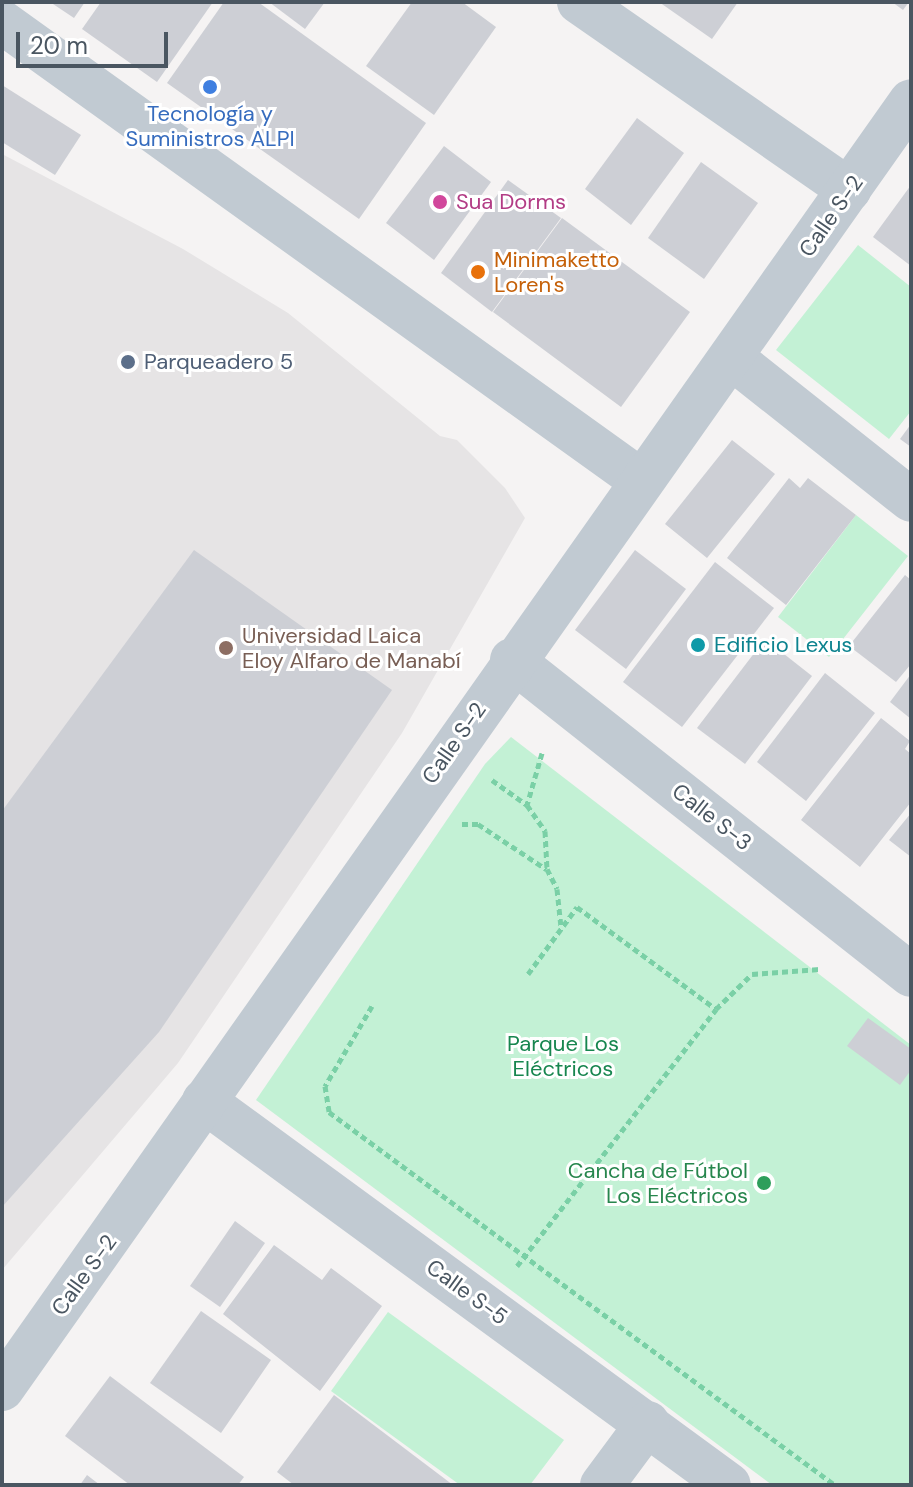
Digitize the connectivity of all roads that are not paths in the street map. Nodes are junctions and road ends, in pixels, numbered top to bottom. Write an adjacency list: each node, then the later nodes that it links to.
1 (579, 2): 4 (street)
2 (2, 22): 6 (street)
3 (911, 101): 4 (street, Calle S-2)
4 (849, 190): 5 (street, Calle S-2)
5 (732, 358): 6 (street, Calle S-2); 7 (street)
6 (640, 480): 8 (street, Calle S-2)
7 (911, 500)
8 (512, 660): 9 (street, Calle S-3); 10 (street, Calle S-2)
9 (911, 975)
10 (204, 1101): 11 (street, Calle S-2); 12 (street, Calle S-5)
11 (2, 1389)
12 (648, 1423): 13 (street); 14 (street, Calle S-5)
13 (602, 1485)
14 (729, 1485)

